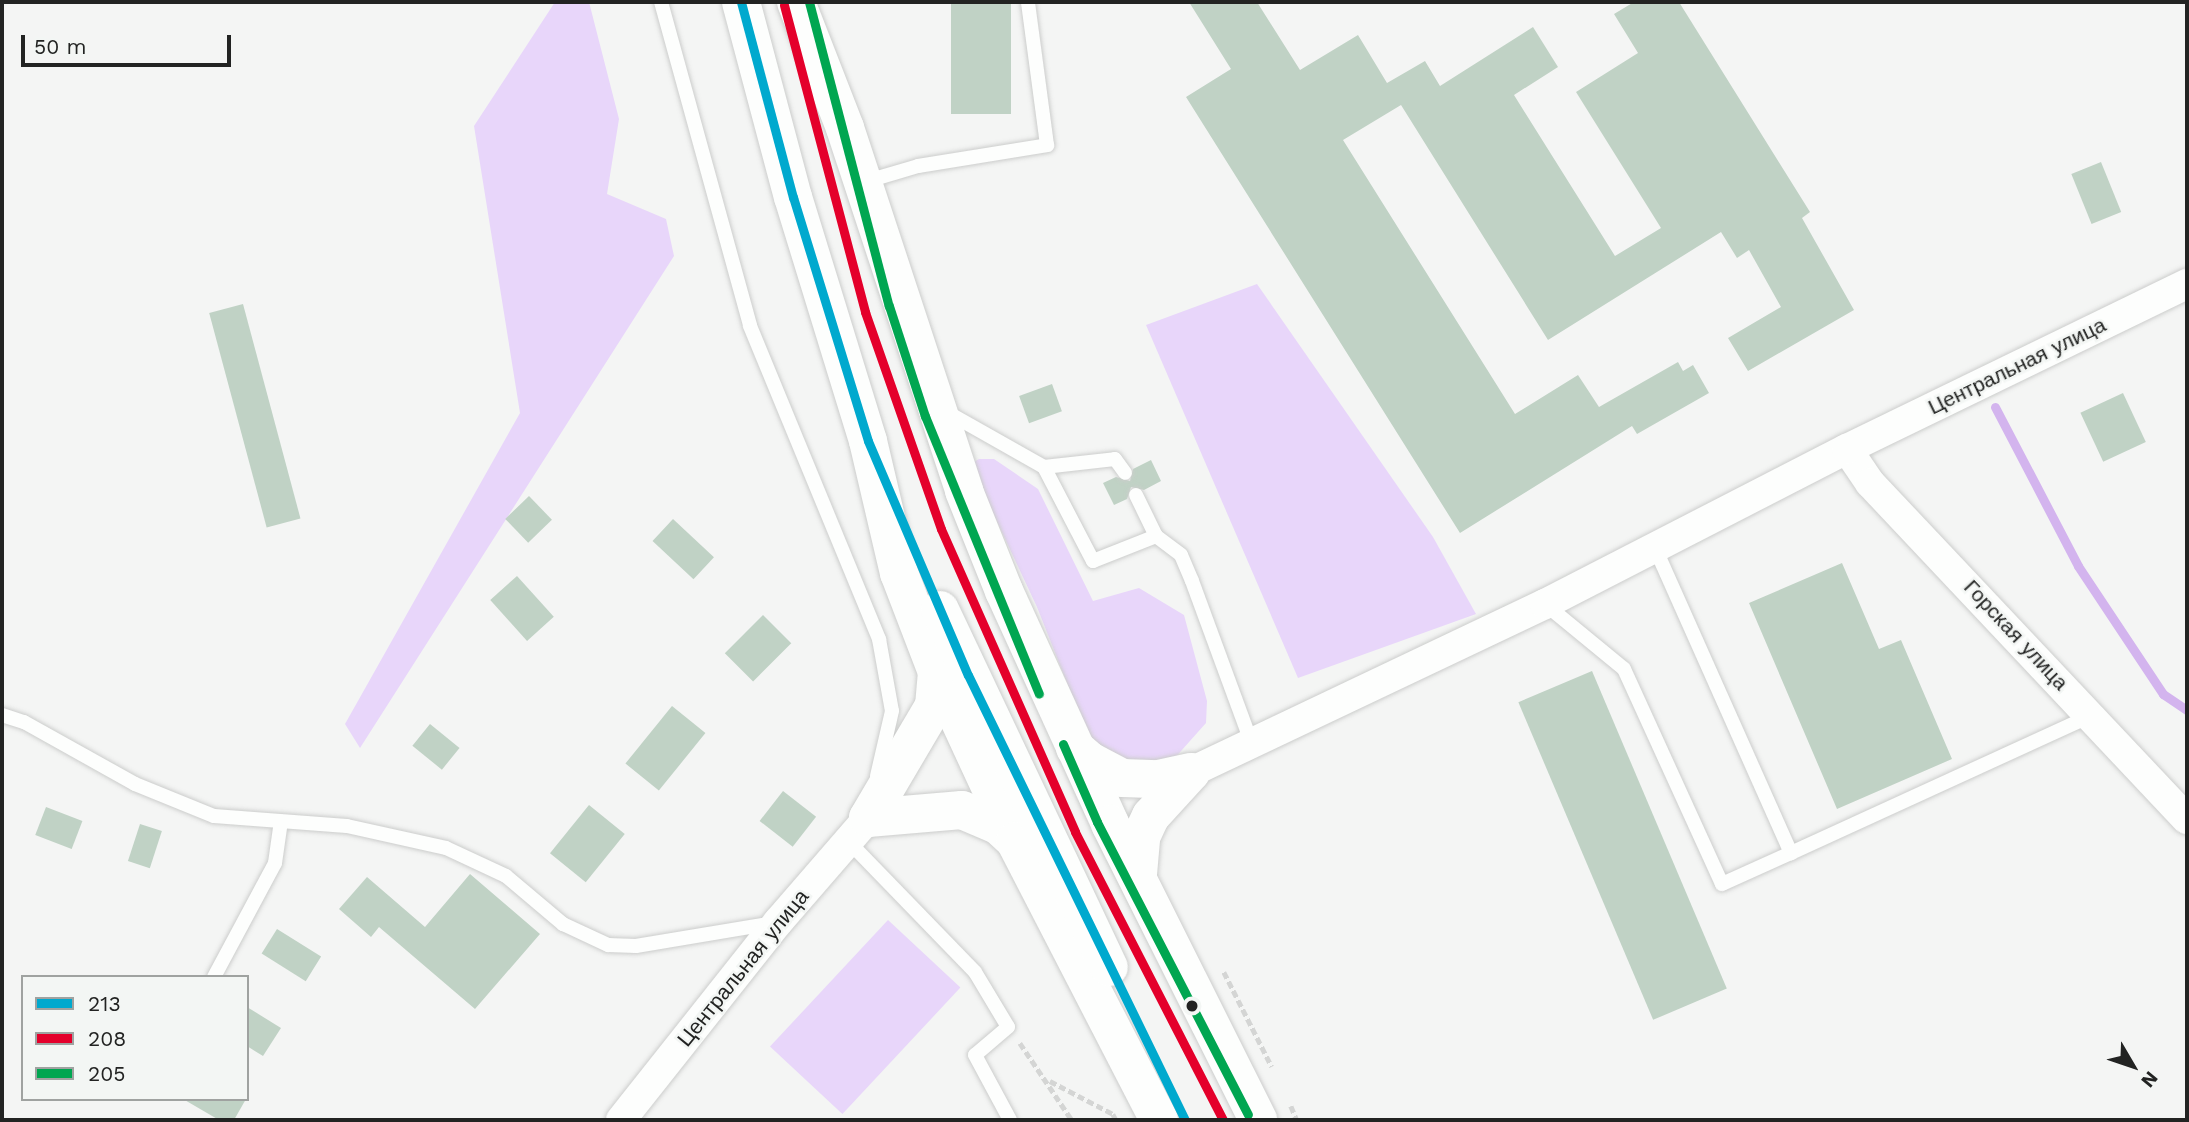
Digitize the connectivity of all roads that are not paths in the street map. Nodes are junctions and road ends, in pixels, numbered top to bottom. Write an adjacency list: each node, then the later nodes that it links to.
1 (661, 2): 24 (lane)
2 (741, 2): 8 (main road)
3 (796, 2): 5 (main road); 35 (main road)
4 (1028, 2): 5 (lane)
5 (862, 183): 7 (main road)
6 (2187, 284): 9 (street, Центральная улица)
7 (933, 404): 10 (lane); 20 (main road)
8 (868, 441): 16 (main road); 34 (main road)
9 (1847, 449): 14 (street, Центральная улица); 18 (street, Горская улица)
10 (1045, 467): 11 (lane); 13 (lane)
11 (1125, 473)
12 (1136, 495): 13 (lane)
13 (1156, 536): 19 (lane)
14 (1656, 550): 15 (street, Центральная улица); 26 (lane)
15 (1545, 604): 19 (street, Центральная улица); 26 (lane)
16 (937, 672): 24 (main road); 25 (main road)
17 (2, 715): 23 (lane)
18 (2090, 716): 22 (street, Горская улица); 26 (lane)
19 (1251, 741): 21 (street, Центральная улица)
20 (1075, 748): 21 (main road); 27 (main road)
21 (1191, 772): 27 (main road)
22 (2187, 820)
23 (281, 821): 28 (lane); 29 (lane)
24 (858, 830): 25 (main road); 28 (street, Центральная улица); 32 (lane)
25 (1015, 841): 33 (main road)
26 (1791, 853)
27 (1138, 874): 30 (main road)
28 (778, 922): 31 (street, Центральная улица)
29 (215, 975)
30 (1272, 1108)
31 (621, 1120)
32 (1010, 1120)
33 (1159, 1120)
34 (1185, 1120)
35 (1237, 1120)

